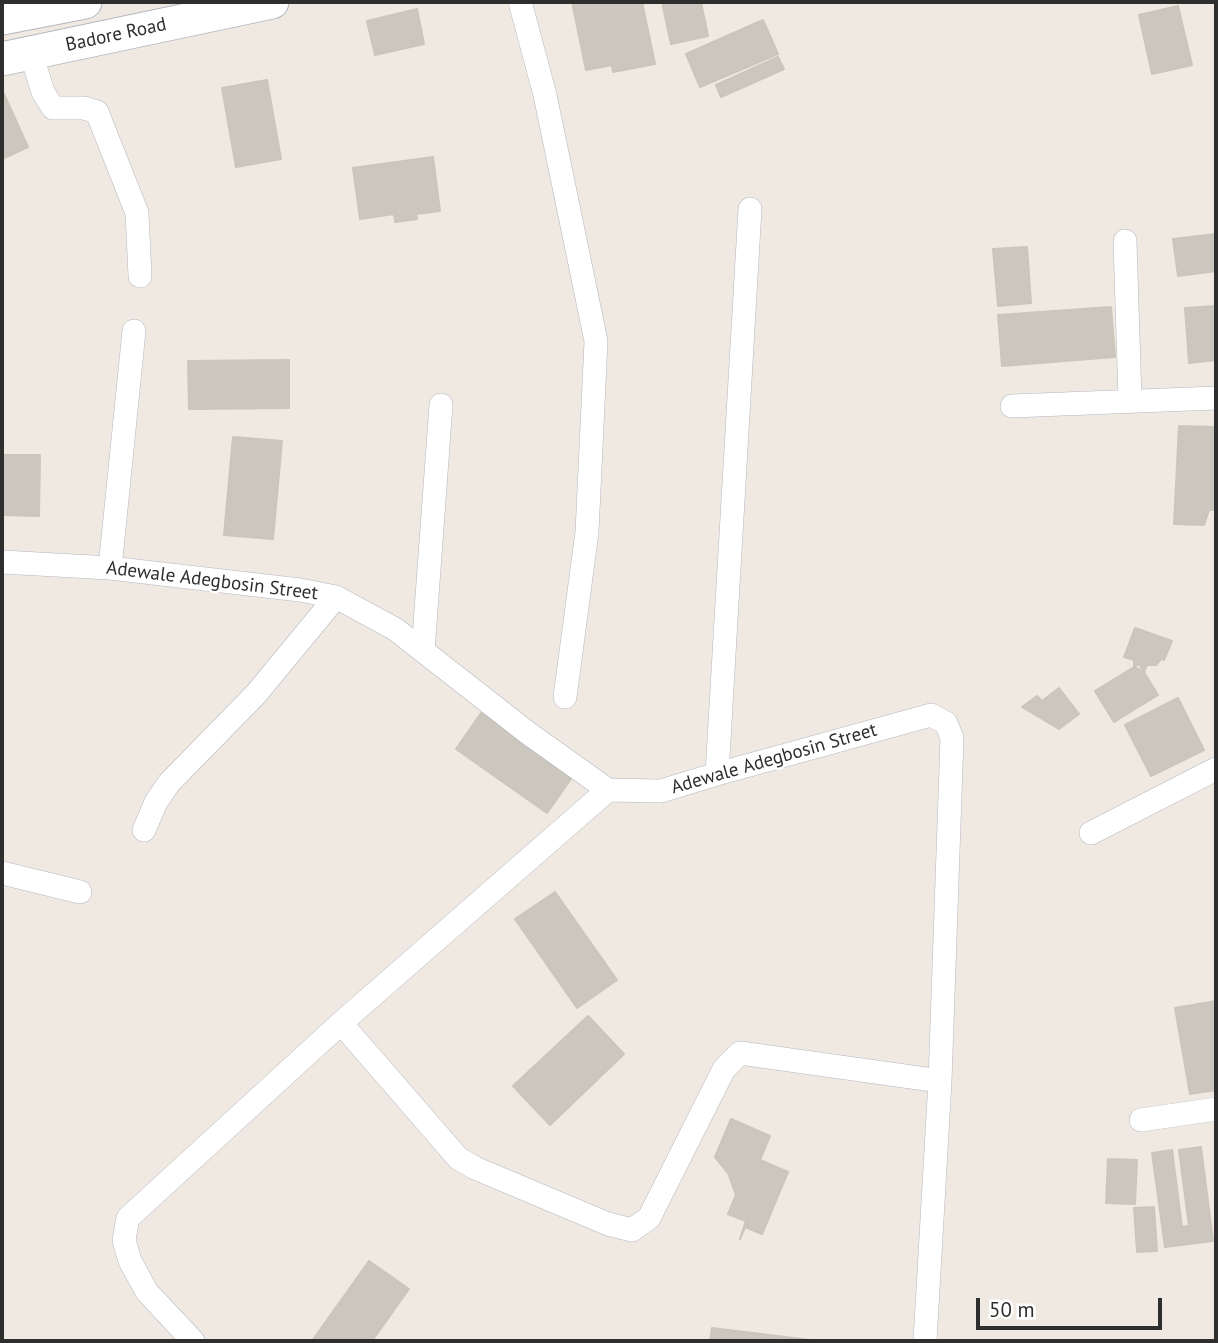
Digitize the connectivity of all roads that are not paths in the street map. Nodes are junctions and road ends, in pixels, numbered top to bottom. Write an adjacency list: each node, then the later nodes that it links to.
1 (85, 2): 4 (main road, Badore Road)
2 (272, 2): 5 (main road, Badore Road)
3 (520, 2): 18 (street)
4 (2, 18)
5 (16, 56): 8 (street)
6 (750, 209): 20 (street)
7 (1125, 242): 11 (street)
8 (141, 276)
9 (134, 331): 15 (street)
10 (1216, 398): 11 (street)
11 (1130, 400): 13 (street)
12 (441, 405): 17 (street)
13 (1012, 406)
14 (2, 562): 15 (street, Adewale Adegbosin Street)
15 (110, 568): 16 (street, Adewale Adegbosin Street)
16 (336, 597): 17 (street, Adewale Adegbosin Street); 22 (street)
17 (423, 650): 21 (street, Adewale Adegbosin Street)
18 (565, 697)
19 (1216, 769): 23 (street)
20 (716, 774): 21 (street, Adewale Adegbosin Street); 27 (street, Adewale Adegbosin Street)
21 (608, 790): 26 (street)
22 (144, 830)
23 (1091, 833)
24 (2, 873): 25 (street)
25 (80, 892)
26 (341, 1023): 27 (street); 30 (street)
27 (940, 1081): 31 (street, Adewale Adegbosin Street)
28 (1216, 1109): 29 (street)
29 (1141, 1120)
30 (193, 1341)
31 (925, 1341)

